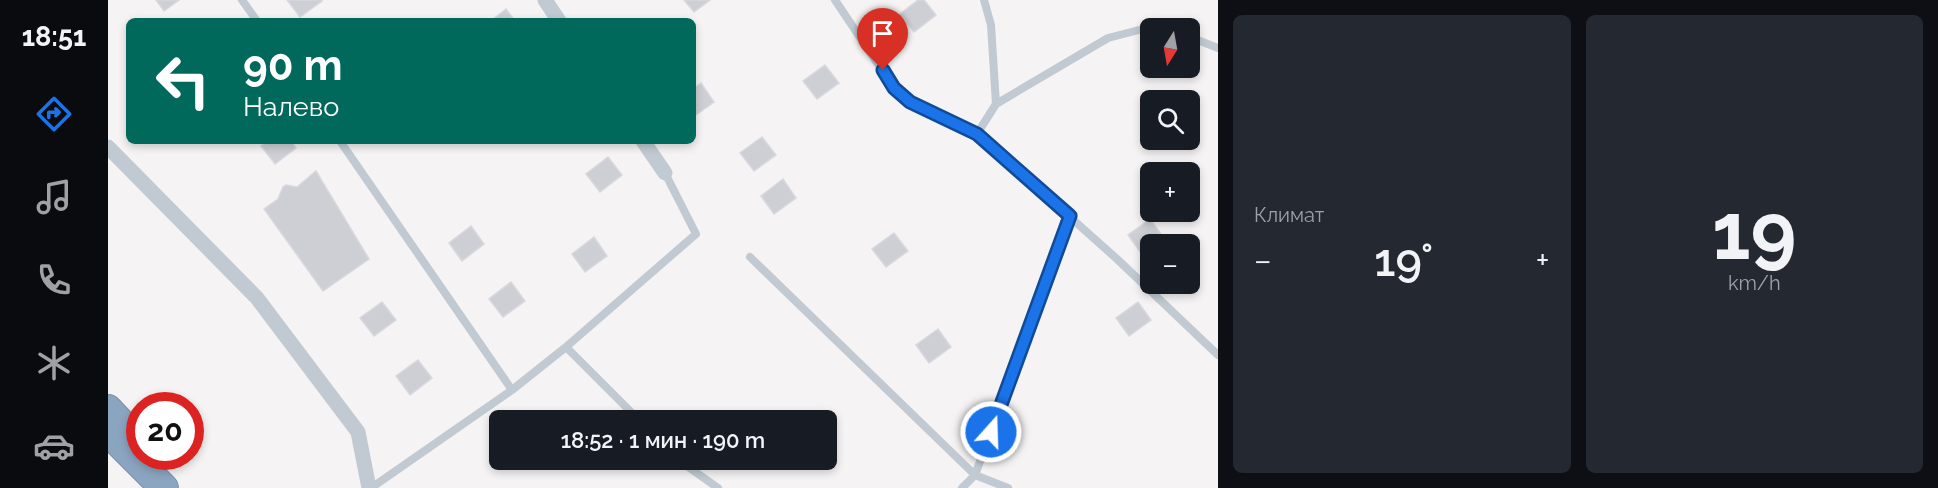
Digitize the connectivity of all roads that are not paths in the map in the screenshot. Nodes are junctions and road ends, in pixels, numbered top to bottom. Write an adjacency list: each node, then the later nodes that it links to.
1 (242, 0): 5 (lane)
2 (545, 0): 6 (street)
3 (835, 0): 11 (lane)
4 (984, 0): 10 (lane)
5 (255, 18)
6 (557, 18)
7 (1140, 30): 10 (lane)
8 (1200, 41): 9 (lane)
9 (1218, 48)
10 (996, 104): 11 (lane)
11 (977, 134): 16 (lane)
12 (342, 144): 20 (lane)
13 (645, 144): 15 (street)
14 (108, 147): 30 (street)
15 (666, 173): 18 (lane)
16 (1070, 216): 19 (lane); 27 (lane)
17 (750, 257): 27 (lane)
18 (566, 347): 20 (lane); 22 (lane)
19 (1218, 355)
20 (512, 390): 30 (lane)
21 (108, 409): 23 (highway)
22 (629, 410)
23 (126, 428)
24 (108, 432): 28 (highway)
25 (166, 470): 29 (highway)
26 (691, 470): 31 (lane)
27 (975, 475): 32 (lane); 33 (lane)
28 (164, 488)
29 (183, 488)
30 (370, 488)
31 (718, 488)
32 (962, 488)
33 (1008, 488)

